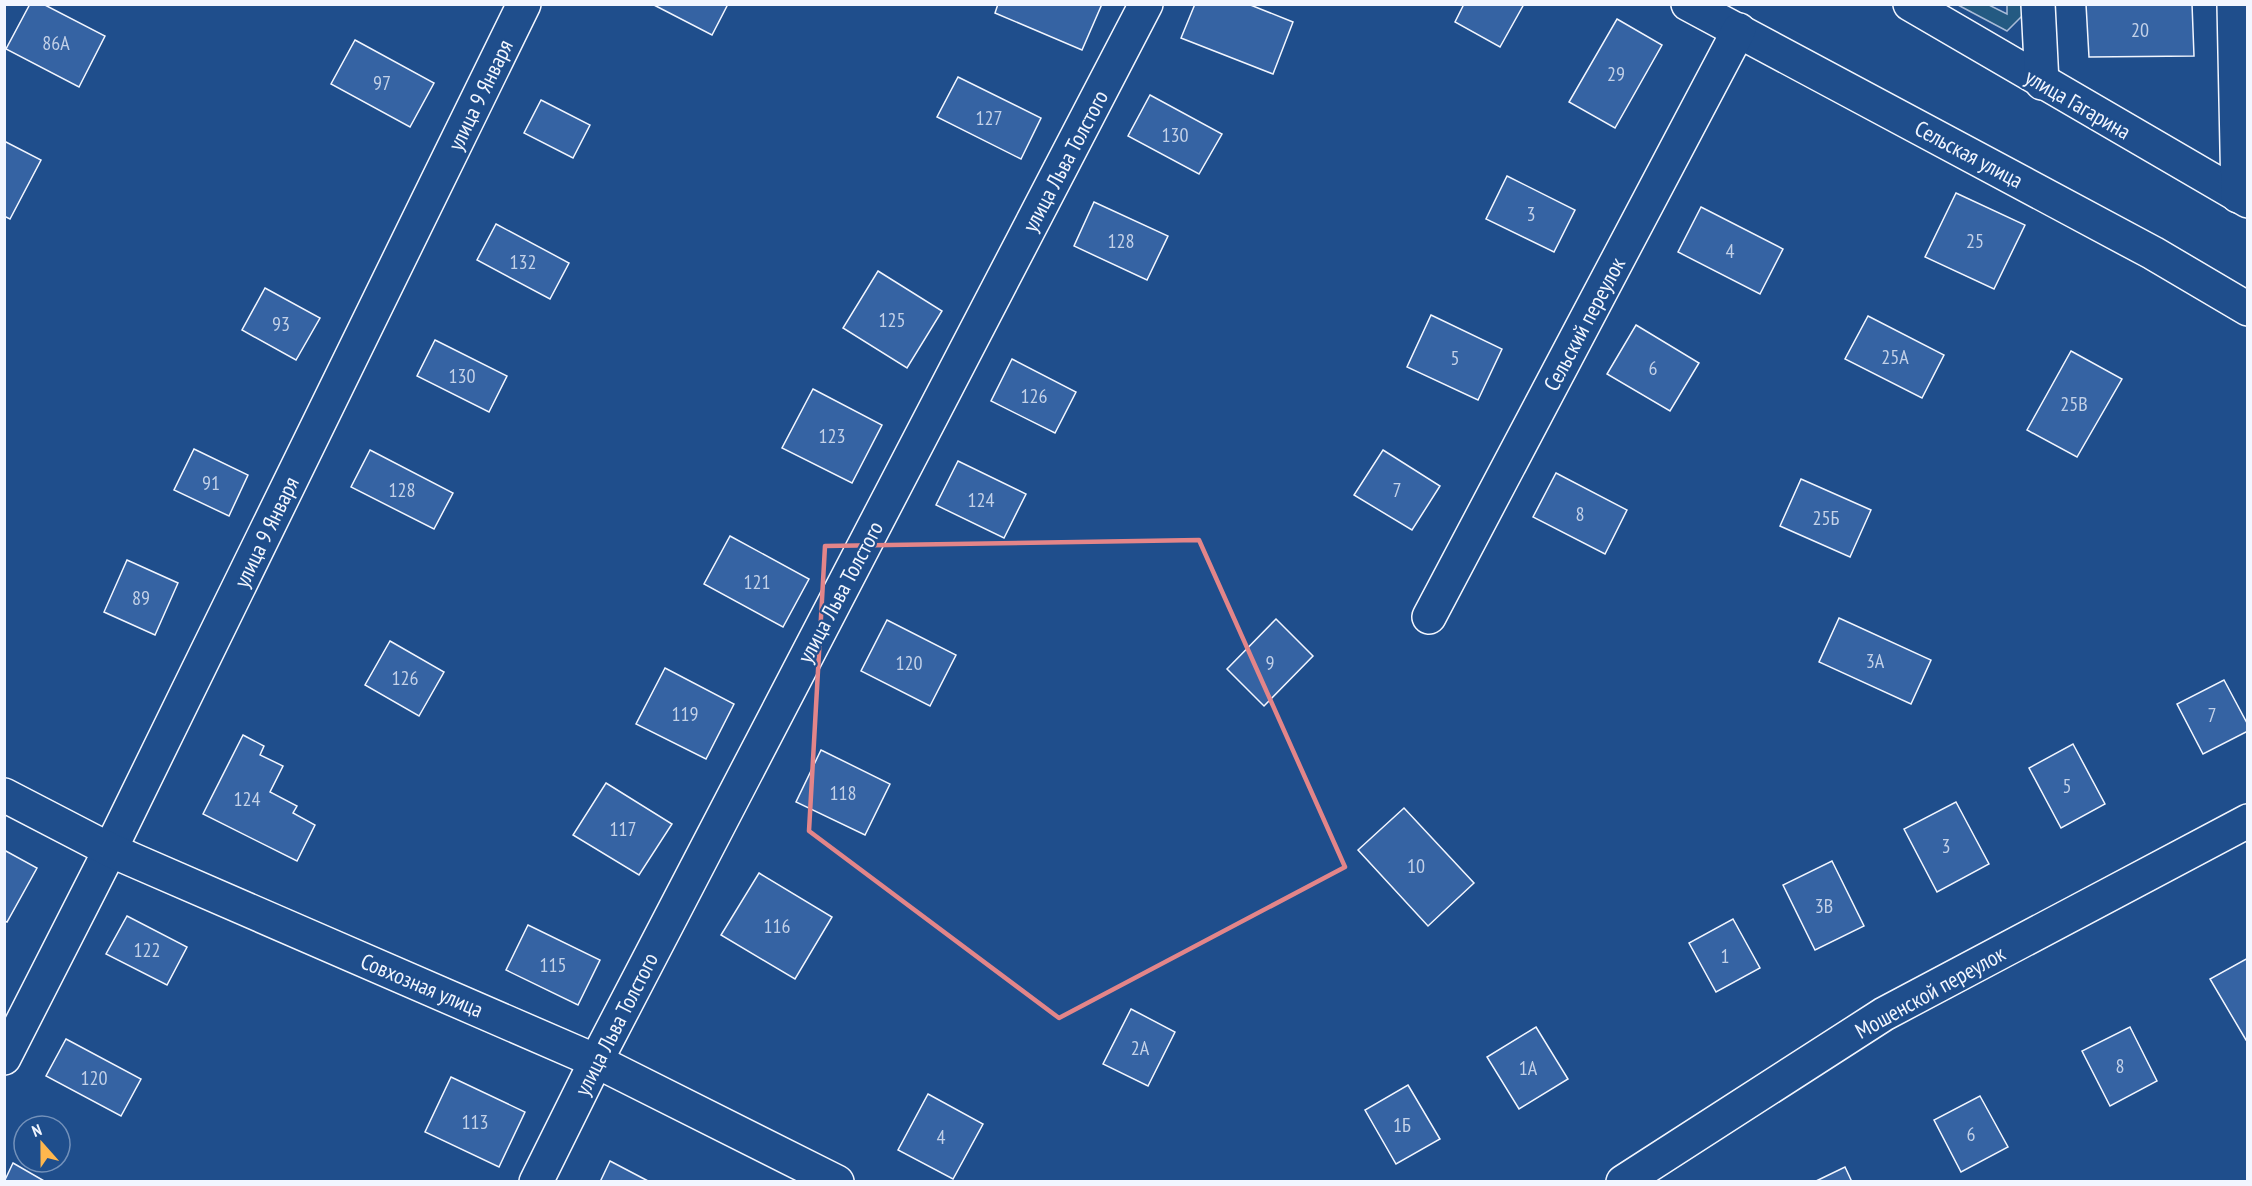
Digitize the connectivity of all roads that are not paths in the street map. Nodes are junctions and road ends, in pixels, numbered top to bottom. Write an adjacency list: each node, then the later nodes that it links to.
1 (524, 4): 15 (street, улица 9 Января)
2 (1146, 4): 17 (street, улица Льва Толстого)
3 (1688, 4): 7 (street, Сельская улица)
4 (2038, 4): 8 (street)
5 (2234, 4): 9 (street)
6 (1924, 9): 8 (street, улица Гагарина)
7 (1738, 30): 11 (street, Сельская улица); 12 (street, Сельский переулок)
8 (2042, 83): 10 (street, улица Гагарина)
9 (2243, 160): 10 (street)
10 (2243, 198)
11 (2247, 309)
12 (1429, 617)
13 (4, 795): 15 (street, Совхозная улица)
14 (2247, 821): 20 (street, Мошенской переулок)
15 (110, 850): 16 (street, улица 9 Января); 17 (street, Совхозная улица)
16 (4, 1058)
17 (596, 1060): 18 (street, улица Льва Толстого); 19 (street, Совхозная улица)
18 (536, 1182)
19 (837, 1182)
20 (1623, 1182)

